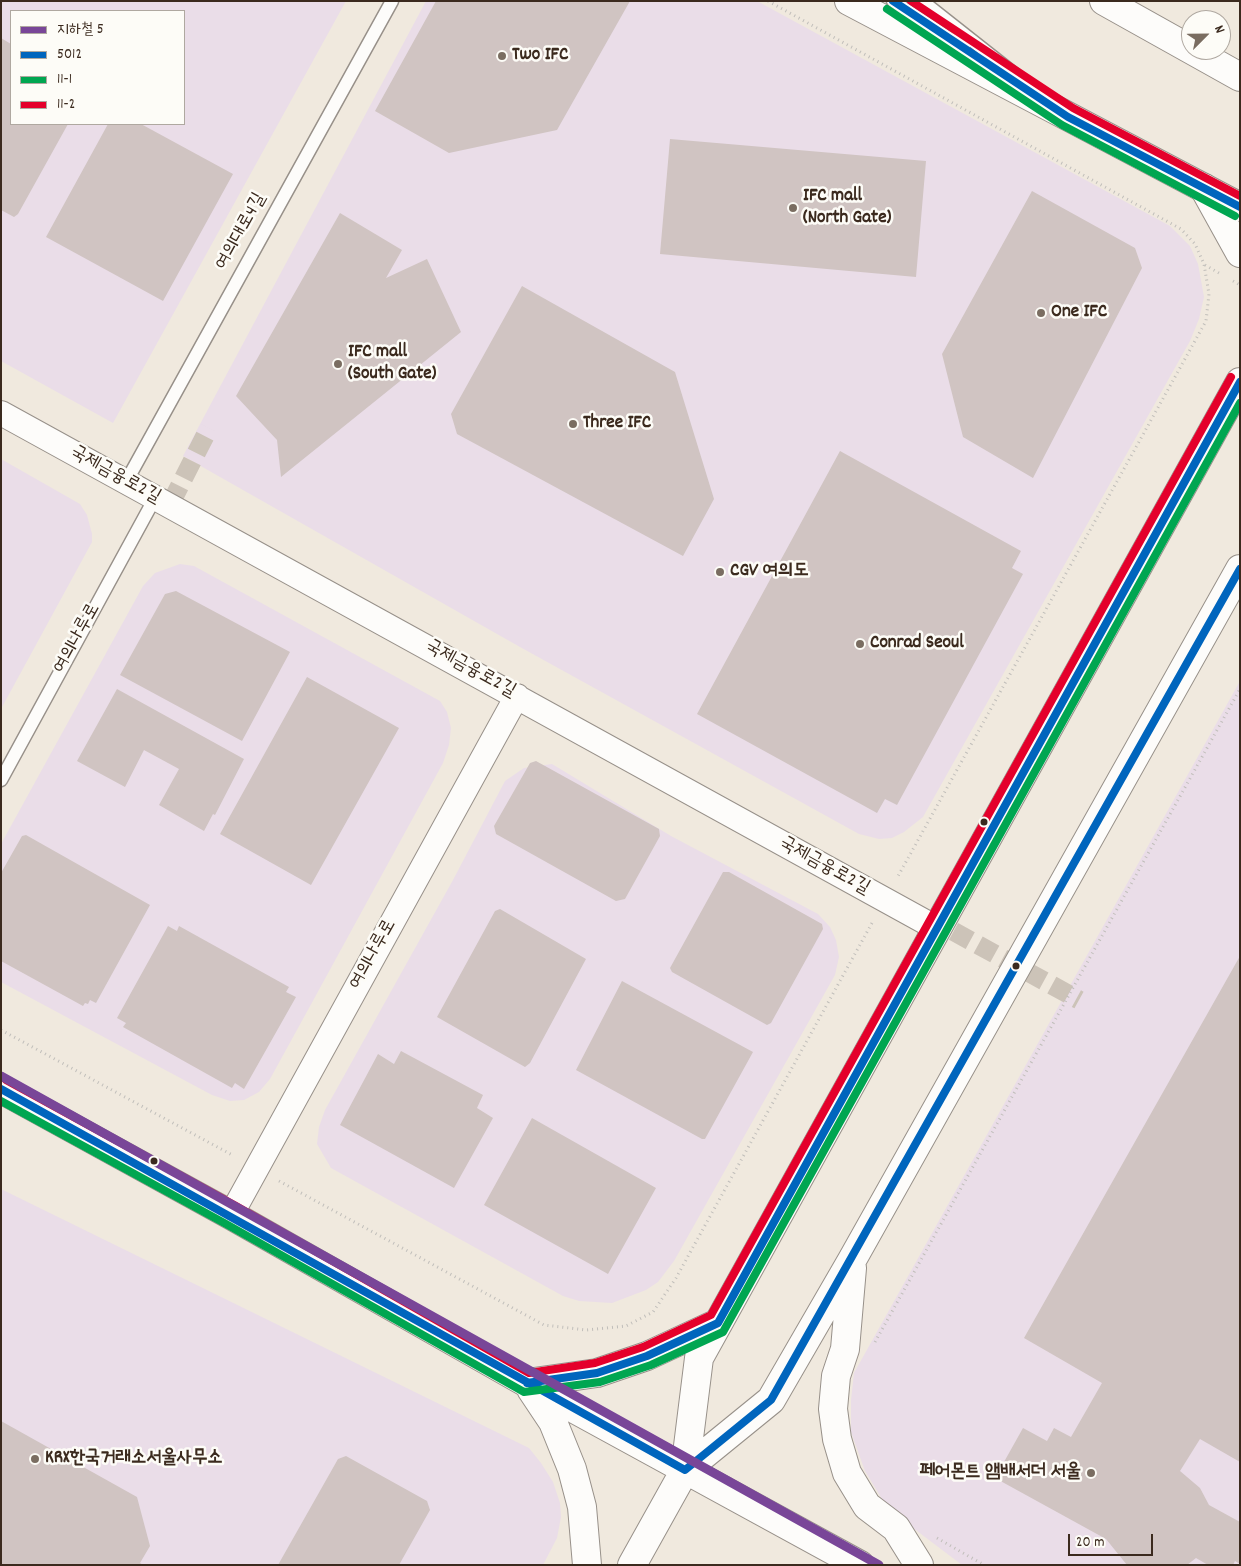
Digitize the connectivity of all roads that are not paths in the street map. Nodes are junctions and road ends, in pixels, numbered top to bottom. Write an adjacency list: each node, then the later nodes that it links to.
1 (392, 1): 13 (lane, 여의대로4길)
2 (849, 1): 7 (street)
3 (893, 1): 7 (lane)
4 (922, 1): 7 (lane)
5 (1104, 1): 6 (street)
6 (1240, 77)
7 (1068, 117): 8 (street)
8 (1204, 188): 9 (street); 10 (street)
9 (1240, 207)
10 (1240, 253)
11 (1240, 382): 18 (street)
12 (1, 412): 13 (street, 국제금융로2길)
13 (126, 482): 14 (street, 국제금융로2길)
14 (155, 498): 16 (street, 국제금융로2길); 17 (lane, 여의나루로)
15 (1240, 569): 21 (street)
16 (517, 696): 18 (street, 국제금융로2길); 20 (street, 여의나루로)
17 (1, 780)
18 (938, 929): 22 (street)
19 (1, 1089): 20 (street)
20 (231, 1215): 23 (street)
21 (852, 1260): 24 (street); 28 (street)
22 (718, 1323): 23 (street); 24 (street)
23 (527, 1383): 24 (street); 25 (street)
24 (685, 1470): 26 (street); 27 (street)
25 (586, 1565)
26 (632, 1565)
27 (860, 1565)
28 (919, 1565)

